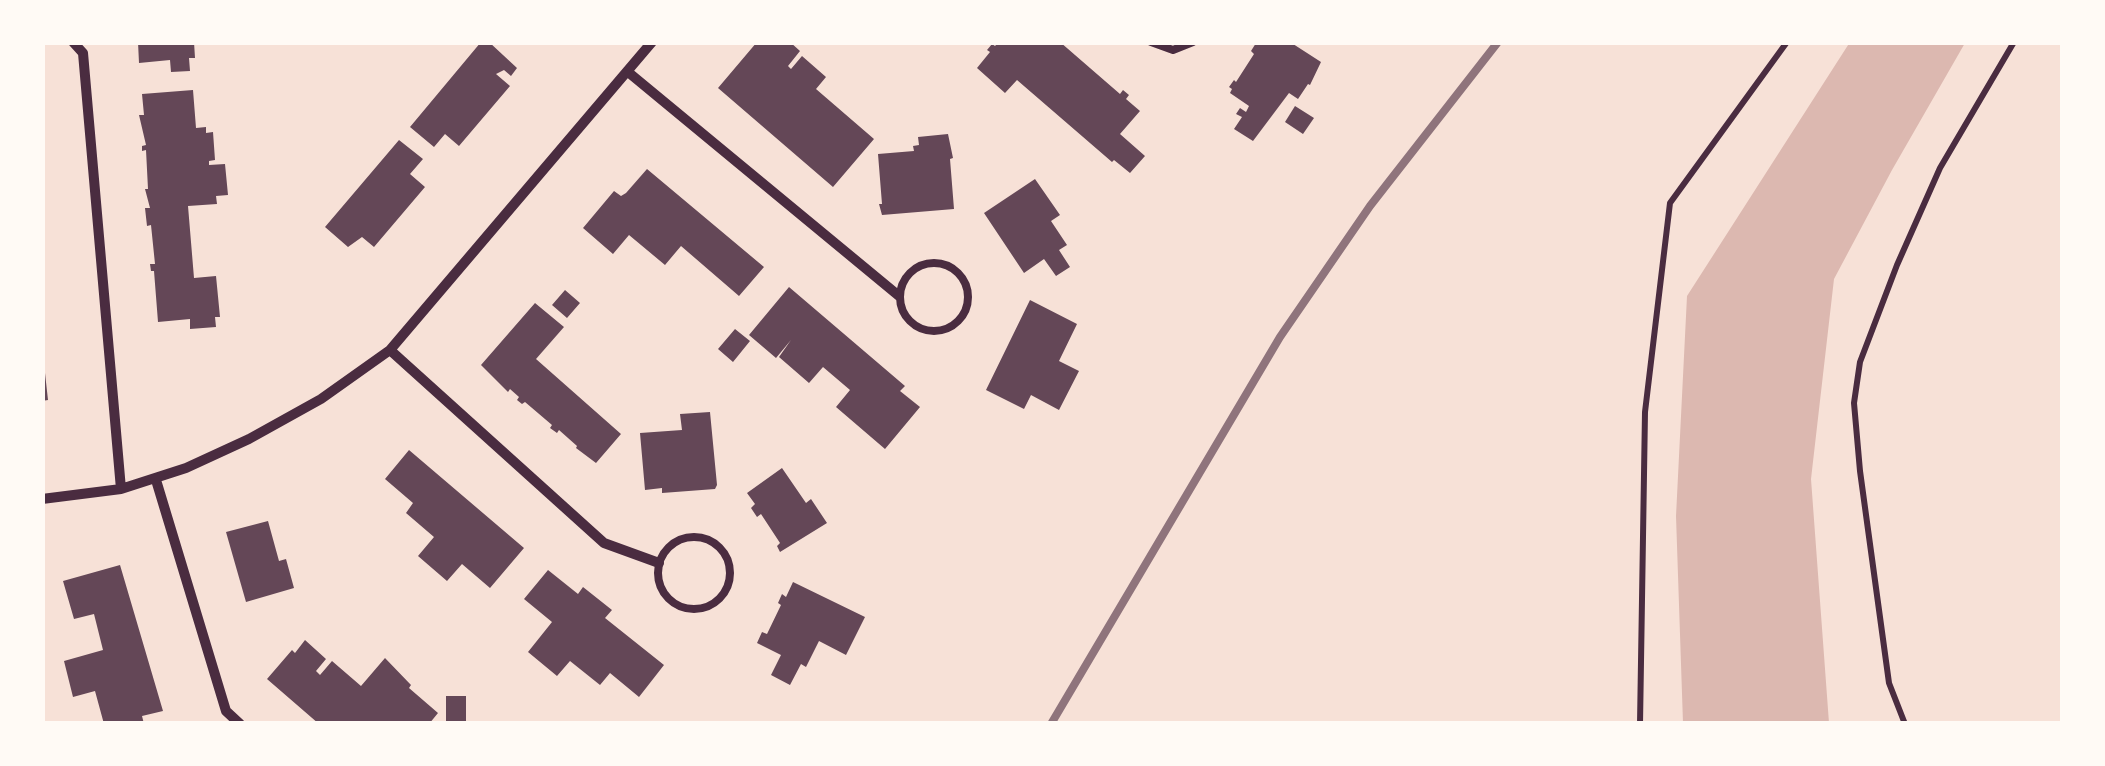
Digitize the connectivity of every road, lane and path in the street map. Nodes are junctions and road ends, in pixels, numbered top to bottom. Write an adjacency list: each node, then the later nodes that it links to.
1 (73, 42): 7 (street)
2 (652, 42): 8 (street)
3 (1150, 42): 4 (lane)
4 (1193, 42)
5 (1787, 42): 16 (path)
6 (2014, 42): 17 (path)
7 (82, 48): 12 (street)
8 (628, 72): 9 (street); 10 (street)
9 (900, 296): 9 (lane)
10 (390, 350): 11 (street); 14 (street)
11 (156, 480): 12 (street); 15 (street)
12 (122, 489): 13 (street)
13 (42, 499)
14 (659, 564): 14 (lane)
15 (240, 724)
16 (1640, 724)
17 (1905, 724)

